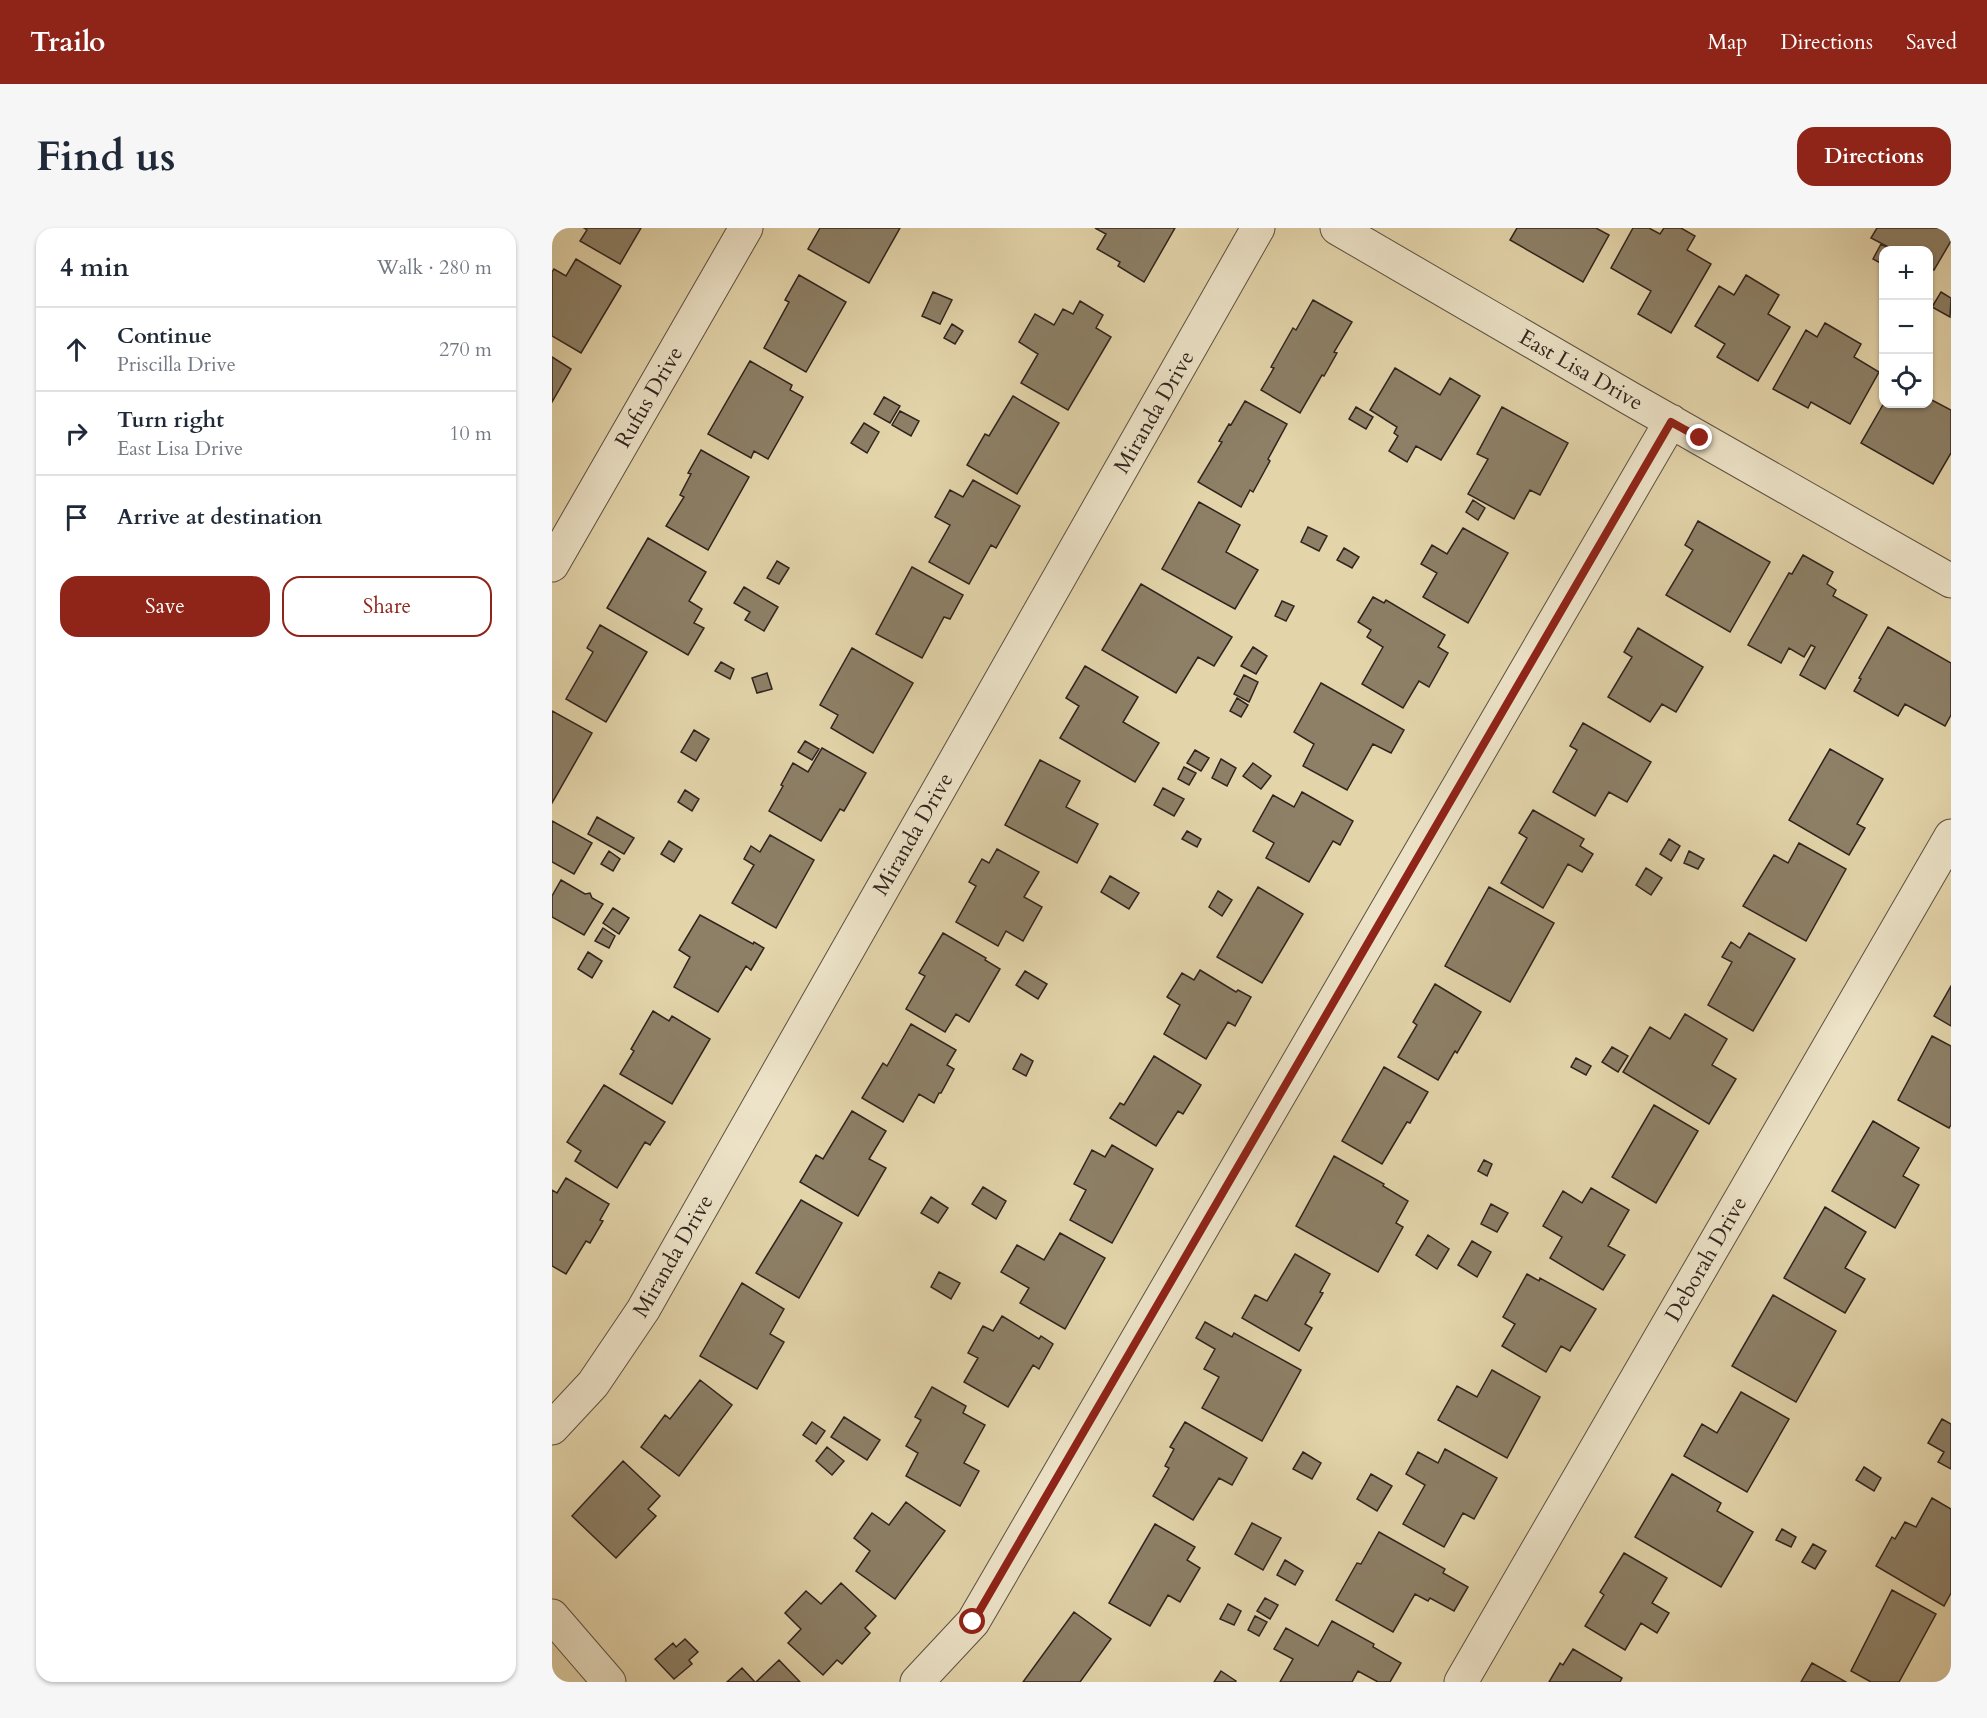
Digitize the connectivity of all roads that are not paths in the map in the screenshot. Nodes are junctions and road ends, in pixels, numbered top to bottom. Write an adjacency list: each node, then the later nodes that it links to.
1 (746, 228): 5 (street, Rufus Drive)
2 (1258, 228): 8 (street, Miranda Drive)
3 (1337, 228): 4 (street, East Lisa Drive)
4 (1671, 422): 6 (street, East Lisa Drive); 11 (street)
5 (552, 566)
6 (1951, 581)
7 (1951, 836): 12 (street, Deborah Drive)
8 (552, 1428)
9 (552, 1616): 10 (street)
10 (609, 1682)
11 (917, 1682)
12 (1461, 1682)

